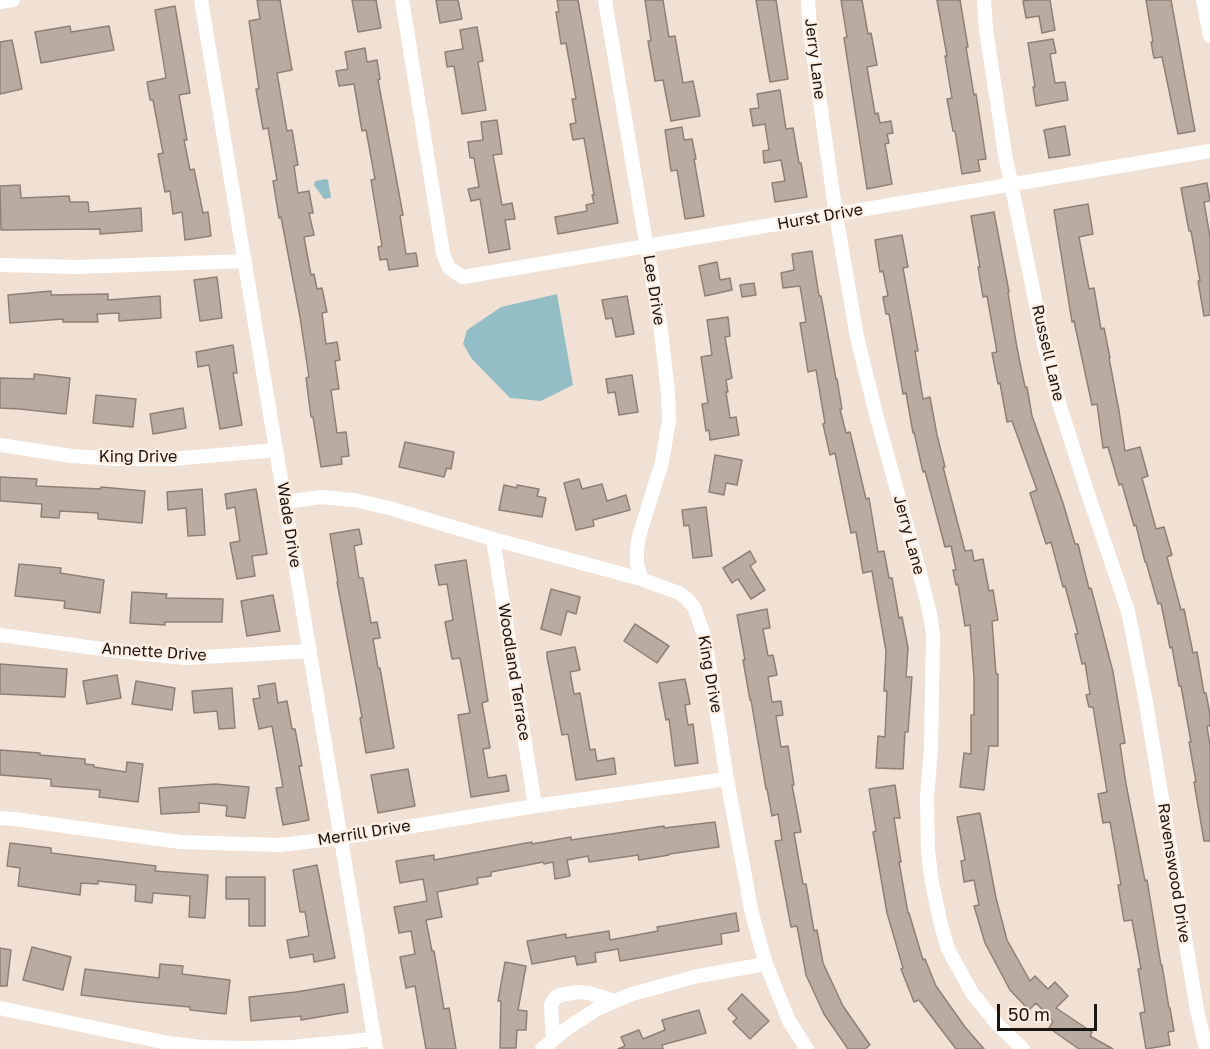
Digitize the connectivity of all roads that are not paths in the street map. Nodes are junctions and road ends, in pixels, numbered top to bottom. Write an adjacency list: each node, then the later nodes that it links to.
1 (13, 0): 8 (street)
2 (201, 0): 14 (street, Wade Drive)
3 (402, 0): 13 (street, Hurst Drive)
4 (605, 0): 13 (street, Lee Drive)
5 (808, 0): 12 (street, Jerry Lane)
6 (984, 0): 11 (street, Russell Lane)
7 (1203, 0): 9 (street)
8 (0, 2)
9 (1210, 36)
10 (1210, 151): 11 (street, Hurst Drive)
11 (1011, 185): 12 (street, Hurst Drive); 23 (street, Russell Lane)
12 (836, 214): 13 (street, Hurst Drive); 36 (street, Jerry Lane)
13 (647, 246): 20 (street, Lee Drive)
14 (245, 261): 15 (street); 17 (street, Wade Drive)
15 (0, 265)
16 (0, 445): 17 (street, King Drive)
17 (276, 450): 18 (street, Wade Drive)
18 (285, 502): 19 (street, King Drive); 22 (street, Wade Drive)
19 (493, 539): 20 (street, King Drive); 25 (street, Woodland Terrace)
20 (641, 579): 24 (street, King Drive)
21 (0, 635): 22 (street, Annette Drive)
22 (310, 651): 27 (street, Wade Drive)
23 (1145, 697): 33 (street, Ravenswood Drive)
24 (727, 779): 25 (street, Merrill Drive); 28 (street, King Drive)
25 (535, 806): 27 (street, Merrill Drive)
26 (0, 818): 27 (street, Merrill Drive)
27 (340, 838): 32 (street, Wade Drive)
28 (766, 964): 29 (street); 35 (street, King Drive)
29 (615, 1001): 31 (street); 31 (street)
30 (0, 1008): 32 (street)
31 (553, 1040): 34 (street)
32 (375, 1044)
33 (1207, 1048)
34 (542, 1049)
35 (807, 1049)
36 (1023, 1049)

